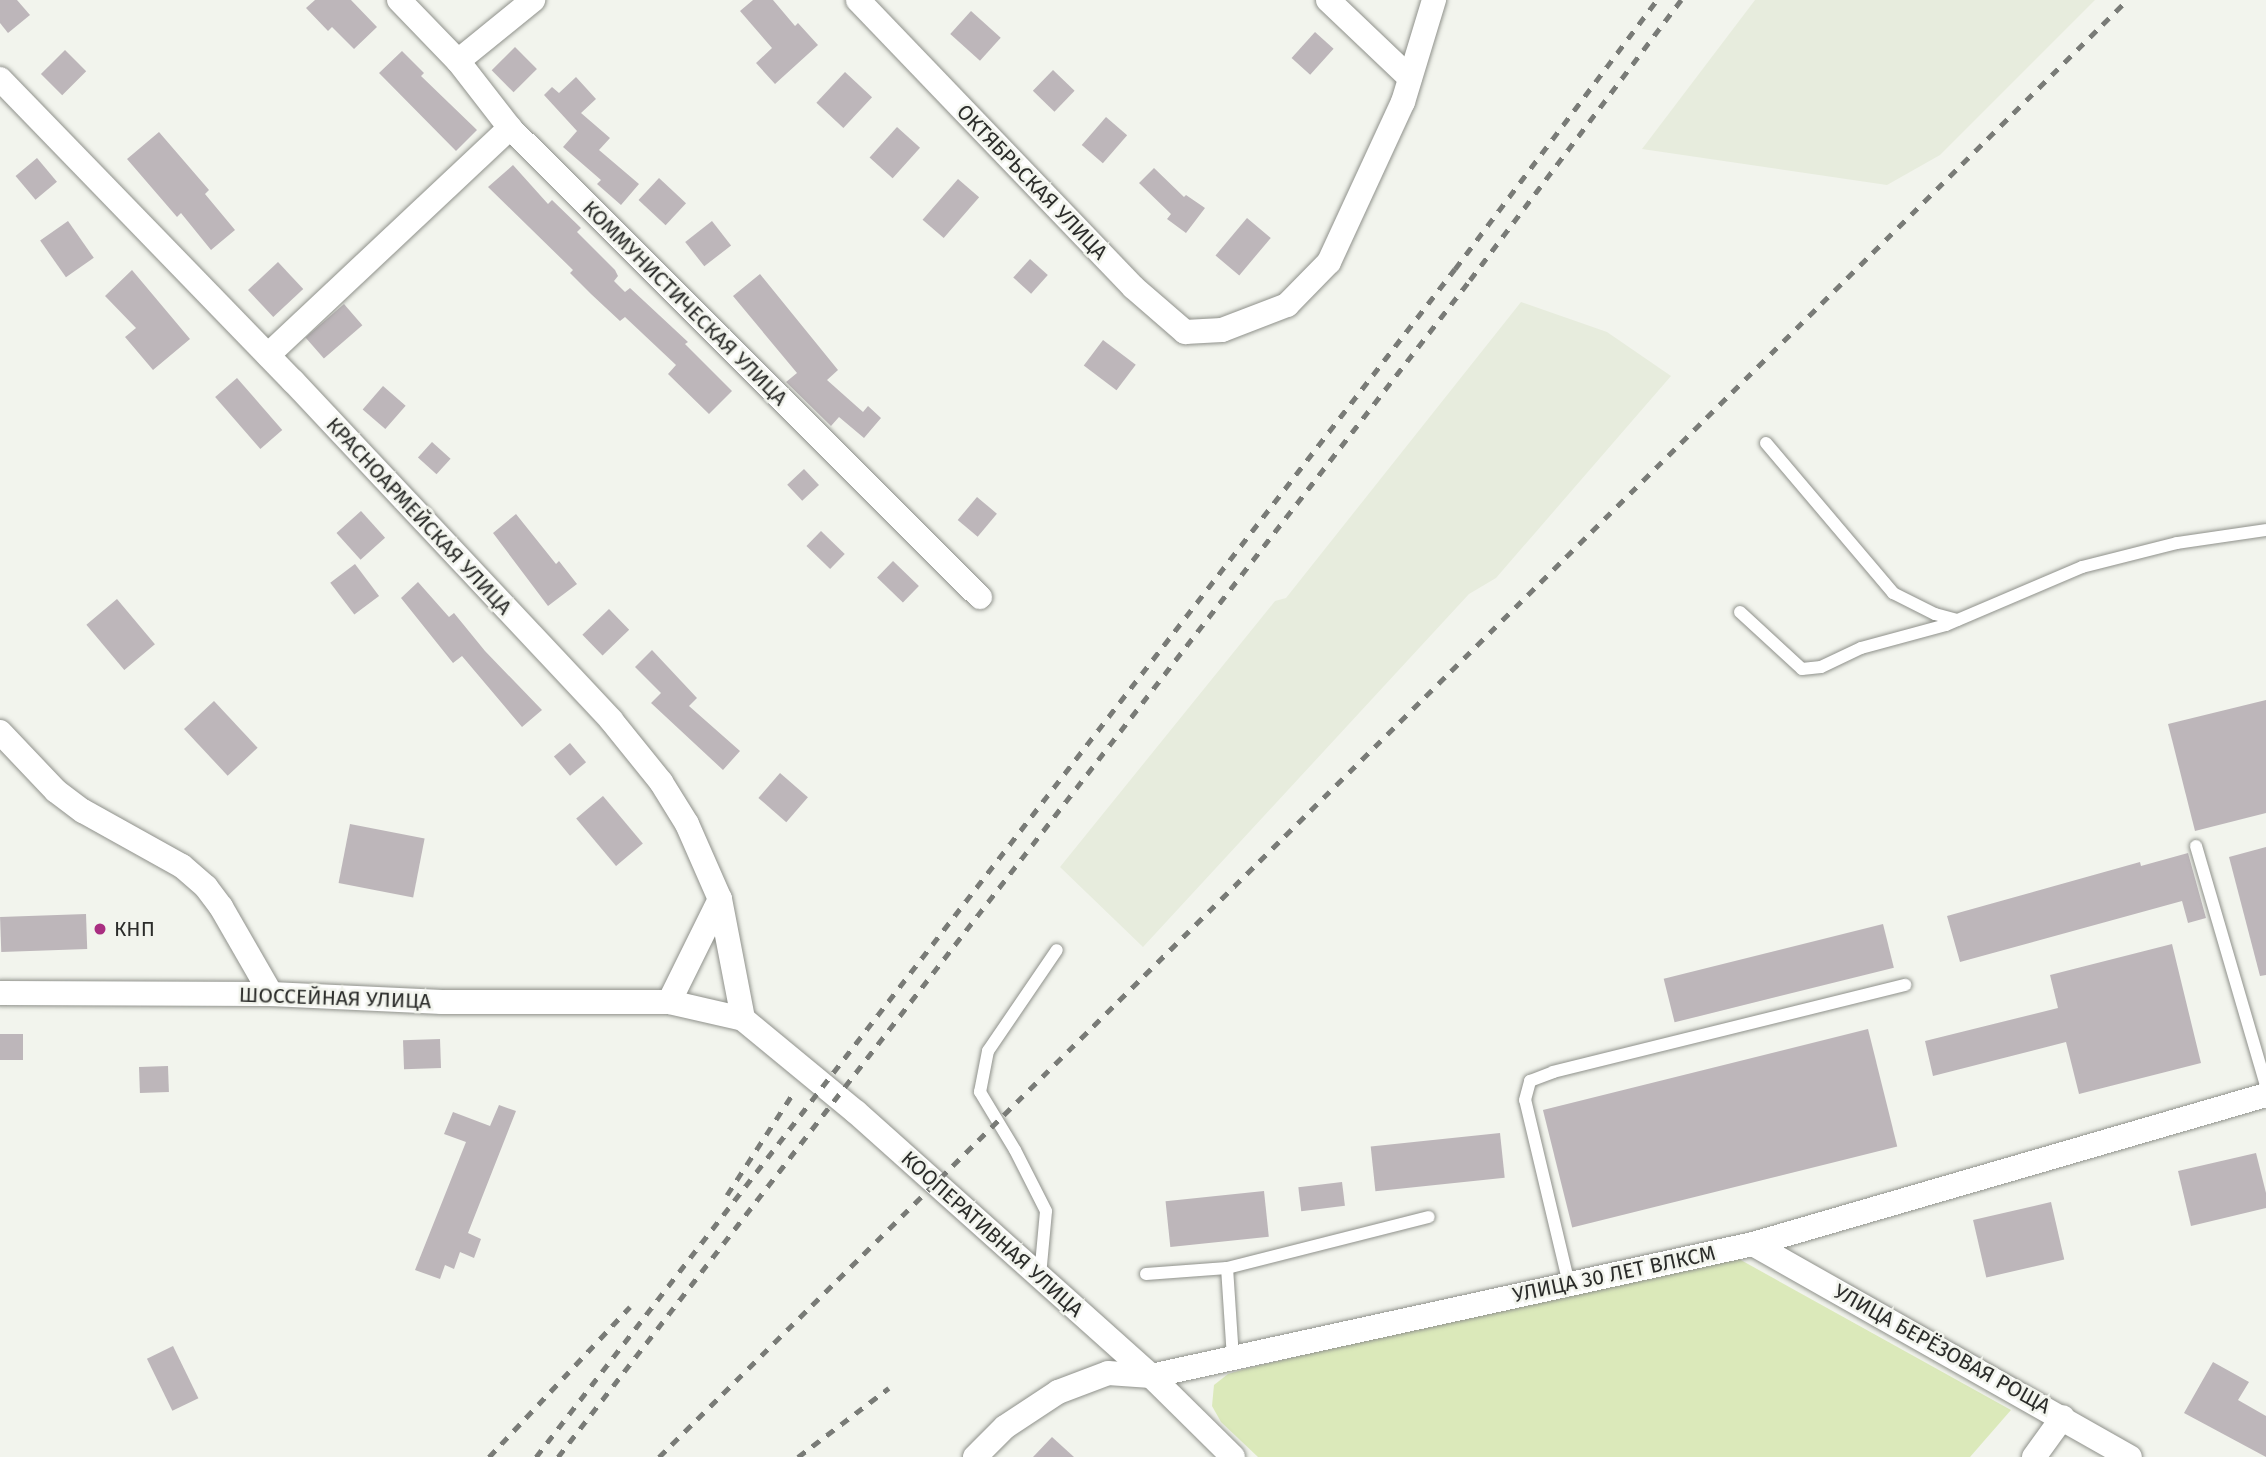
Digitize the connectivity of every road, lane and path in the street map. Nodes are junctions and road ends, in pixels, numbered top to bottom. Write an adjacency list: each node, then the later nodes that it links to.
1 (399, 0): 6 (street, КОММУНИСТИЧЕСКАЯ УЛИЦА)
2 (533, 0): 6 (street)
3 (858, 0): 7 (street, ОКТЯБРЬСКАЯ УЛИЦА)
4 (1328, 0): 7 (street)
5 (1434, 0): 7 (street, ОКТЯБРЬСКАЯ УЛИЦА)
6 (458, 61): 9 (street, КОММУНИСТИЧЕСКАЯ УЛИЦА)
7 (1410, 78)
8 (0, 79): 10 (street, КРАСНОАРМЕЙСКАЯ УЛИЦА)
9 (510, 128): 10 (street); 13 (street, КОММУНИСТИЧЕСКАЯ УЛИЦА)
10 (268, 355): 18 (street, КРАСНОАРМЕЙСКАЯ УЛИЦА)
11 (1766, 443): 15 (lane)
12 (2266, 530): 15 (lane)
13 (980, 597)
14 (1740, 612): 15 (lane)
15 (1957, 620)
16 (0, 732): 22 (street)
17 (2196, 846): 25 (lane)
18 (720, 899): 23 (street); 24 (street)
19 (1057, 950): 31 (lane)
20 (1905, 985): 32 (lane)
21 (0, 993): 22 (street, ШОССЕЙНАЯ УЛИЦА)
22 (271, 993): 23 (street, ШОССЕЙНАЯ УЛИЦА)
23 (669, 1002): 24 (street, КООПЕРАТИВНАЯ УЛИЦА)
24 (743, 1019): 31 (street, КООПЕРАТИВНАЯ УЛИЦА)
25 (2266, 1085)
26 (2266, 1096): 28 (street, УЛИЦА 30 ЛЕТ ВЛКСМ)
27 (1429, 1217): 29 (lane)
28 (1754, 1244): 32 (street, УЛИЦА 30 ЛЕТ ВЛКСМ); 35 (street, УЛИЦА БЕРЁЗОВАЯ РОЩА)
29 (1227, 1268): 30 (lane); 33 (lane)
30 (1146, 1274)
31 (1040, 1277): 34 (street, КООПЕРАТИВНАЯ УЛИЦА)
32 (1569, 1284): 33 (street, УЛИЦА 30 ЛЕТ ВЛКСМ)
33 (1233, 1357): 34 (street, УЛИЦА 30 ЛЕТ ВЛКСМ)
34 (1151, 1376): 36 (street, УЛИЦА 30 ЛЕТ ВЛКСМ); 37 (street, КООПЕРАТИВНАЯ УЛИЦА)
35 (2063, 1417): 38 (street); 39 (street, УЛИЦА БЕРЁЗОВАЯ РОЩА)
36 (975, 1457)
37 (1233, 1457)
38 (2034, 1457)
39 (2130, 1457)

